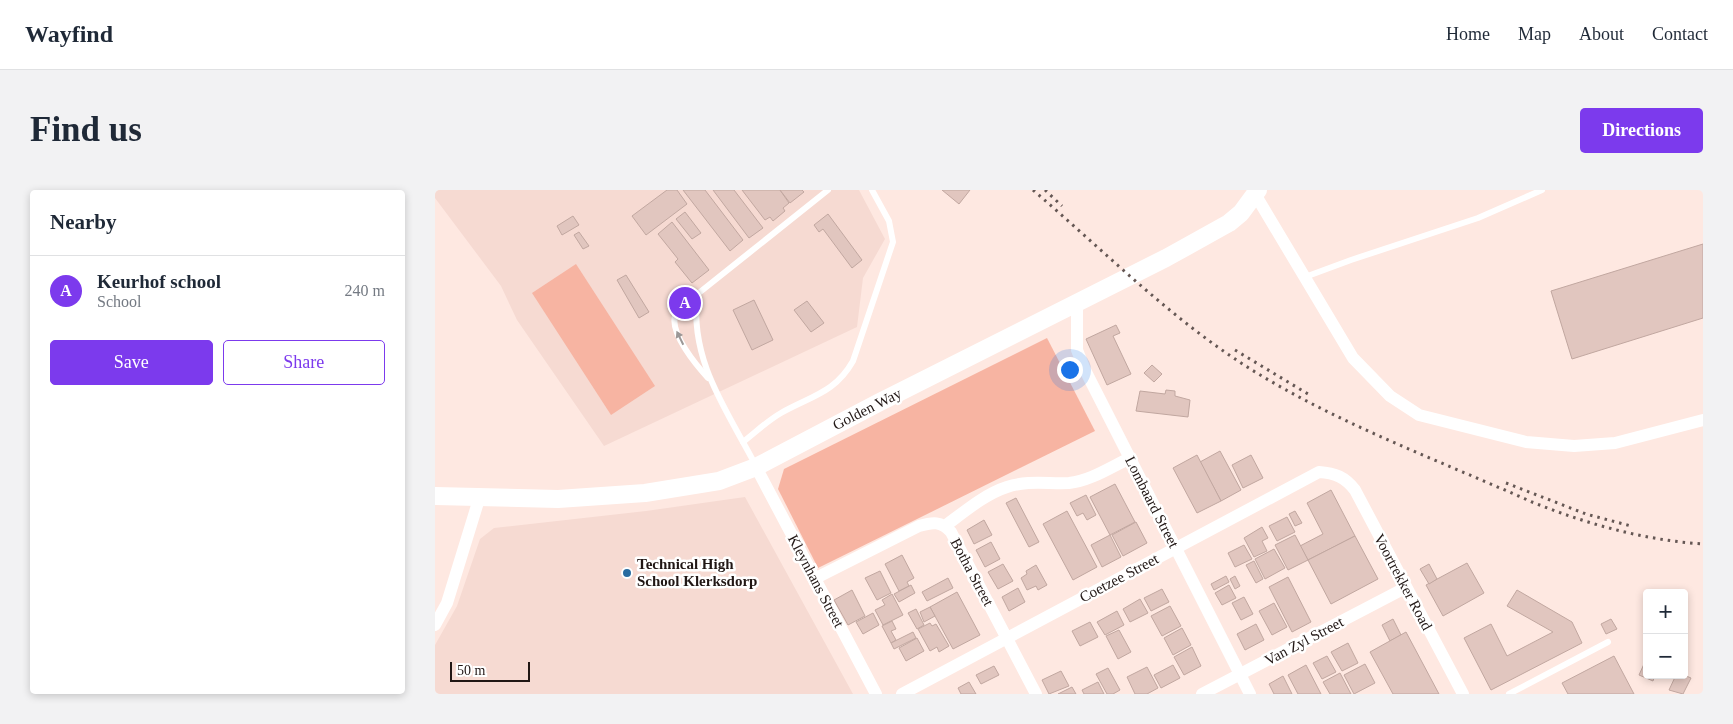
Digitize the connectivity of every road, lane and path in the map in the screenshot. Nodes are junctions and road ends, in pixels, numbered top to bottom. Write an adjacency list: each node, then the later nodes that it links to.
1 (828, 190): 6 (lane)
2 (872, 190): 10 (lane)
3 (1542, 190): 5 (lane)
4 (1254, 192): 5 (street); 7 (street, Golden Way)
5 (1305, 277): 9 (street)
6 (697, 296): 8 (lane); 8 (lane, one-way to 6)
7 (1077, 304): 11 (street, Lombaard Street); 12 (street, Golden Way)
8 (708, 378): 10 (lane)
9 (1703, 420)
10 (743, 442): 12 (lane)
11 (1130, 458): 16 (street); 17 (street, Lombaard Street)
12 (756, 467): 15 (street, Golden Way); 18 (street, Kleynhans Street)
13 (1338, 475): 17 (street, Coetzee Street); 19 (street, Voortrekker Road)
14 (435, 496): 15 (street, Golden Way)
15 (479, 499): 20 (street)
16 (945, 526): 18 (street, Botha Street); 21 (street, Botha Street)
17 (1176, 548): 21 (street, Coetzee Street); 23 (street, Lombaard Street)
18 (815, 579): 24 (street, Kleynhans Street)
19 (1405, 588): 23 (street, Van Zyl Street); 29 (street, Voortrekker Road)
20 (435, 625)
21 (1007, 639): 25 (street, Coetzee Street); 26 (street, Botha Street)
22 (1608, 642): 30 (lane)
23 (1240, 674): 27 (street, Van Zyl Street); 28 (street, Lombaard Street)
24 (876, 694)
25 (902, 694)
26 (1036, 694)
27 (1202, 694)
28 (1250, 694)
29 (1463, 694)
30 (1509, 694)

